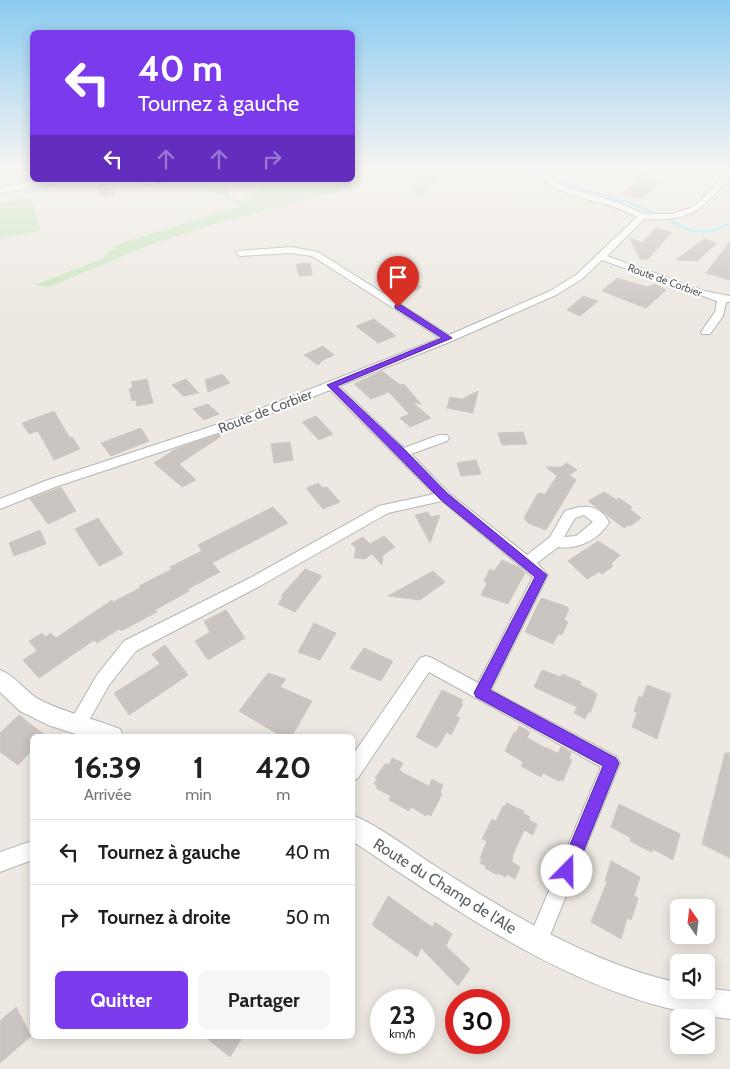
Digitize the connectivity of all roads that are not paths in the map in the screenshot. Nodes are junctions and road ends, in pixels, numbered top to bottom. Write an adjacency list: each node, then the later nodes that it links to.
1 (640, 219): 3 (street, Route de Corbier)
2 (240, 253): 6 (street)
3 (601, 257): 4 (street, Route de Corbier); 6 (street, Route de Corbier)
4 (725, 298): 5 (street)
5 (706, 332)
6 (448, 338): 7 (street, Route de Corbier)
7 (331, 385): 9 (street); 11 (street, Route de Corbier)
8 (443, 438): 9 (street)
9 (402, 452): 10 (street)
10 (444, 496): 13 (street); 16 (street)
11 (0, 504)
12 (555, 540): 13 (street)
13 (527, 563): 15 (street)
14 (0, 680): 16 (street)
15 (481, 693): 18 (street); 22 (street)
16 (77, 725): 17 (street)
17 (106, 734)
18 (355, 768)
19 (355, 829): 22 (street, Route du Champ de l'Ale)
20 (30, 852): 21 (street)
21 (0, 862)
22 (537, 944): 23 (street, Route du Champ de l'Ale)
23 (730, 1005)

